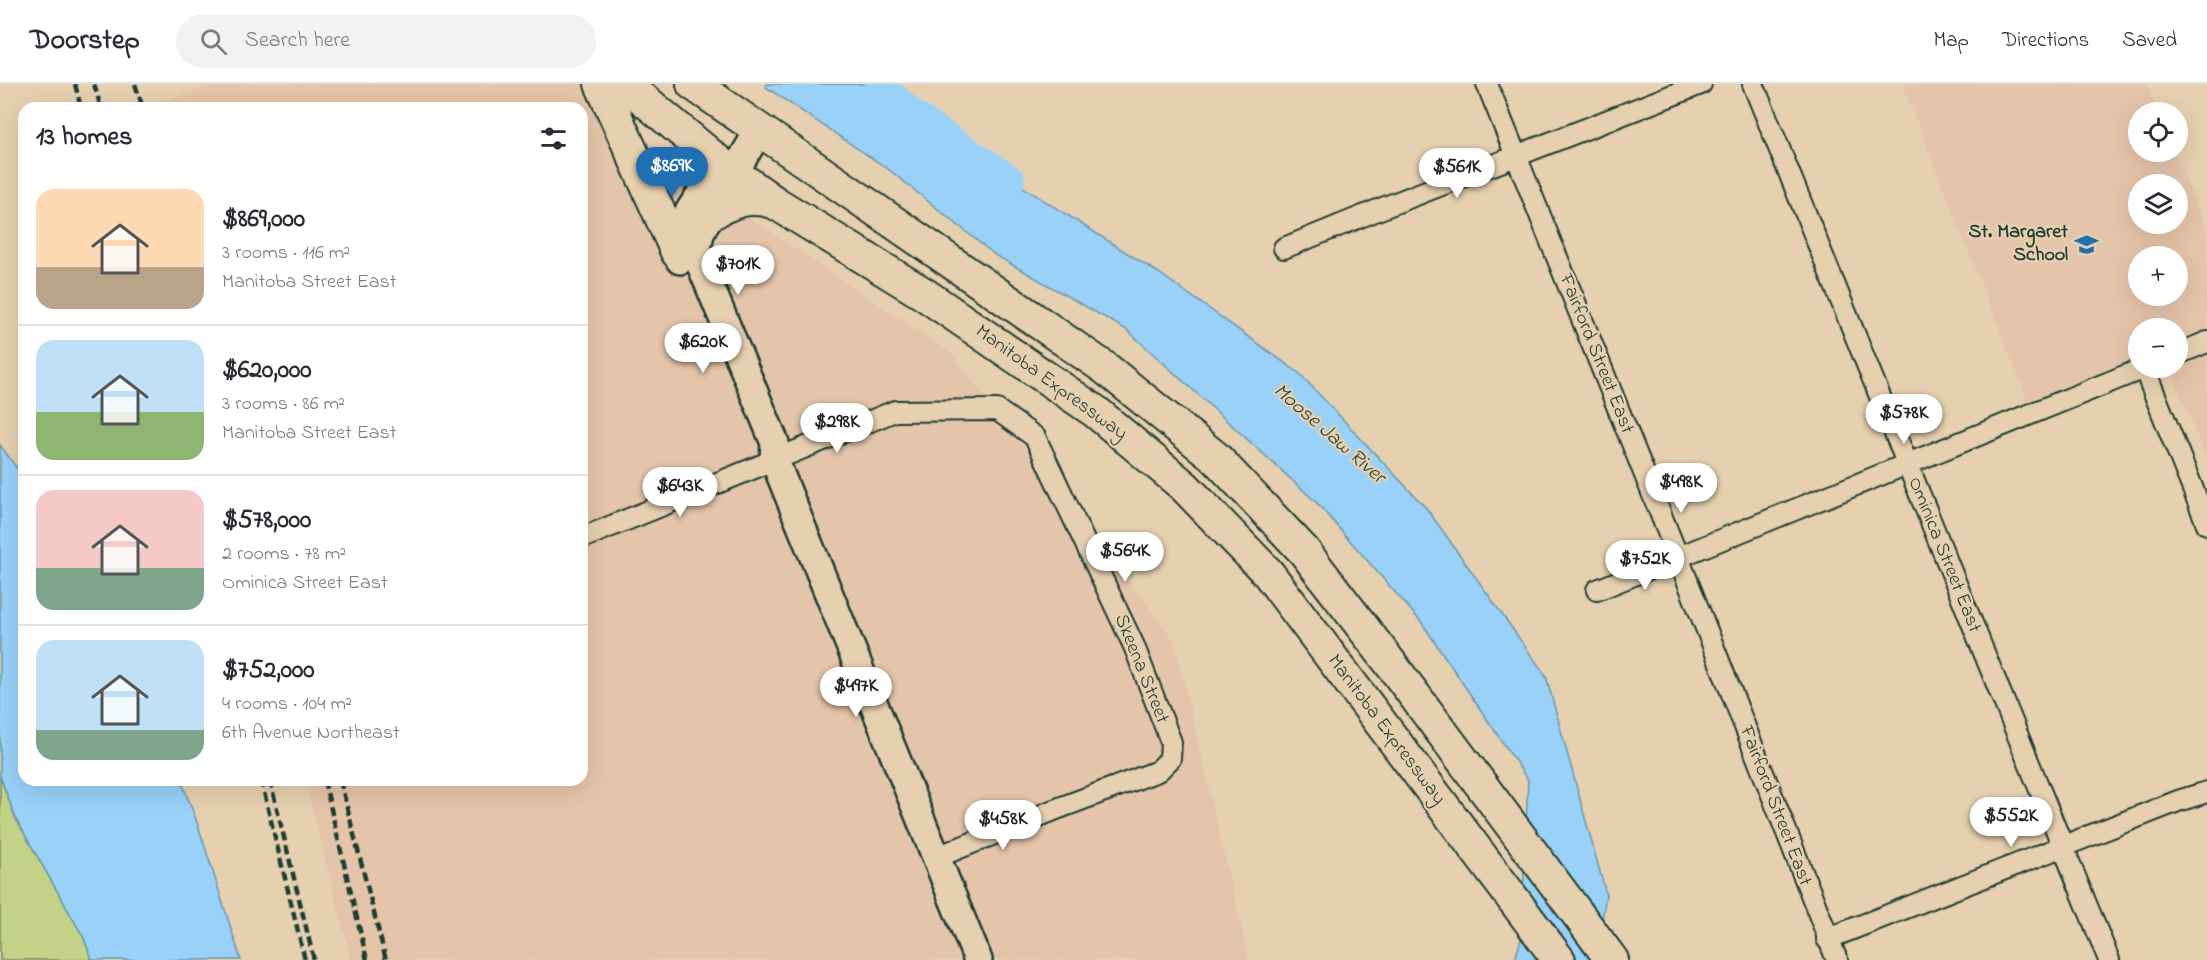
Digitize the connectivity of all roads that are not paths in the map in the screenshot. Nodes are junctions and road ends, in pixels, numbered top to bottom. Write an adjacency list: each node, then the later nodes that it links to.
1 (601, 84): 13 (main road)
2 (625, 84): 9 (main road, Manitoba Expressway)
3 (693, 84): 7 (main road, Manitoba Expressway)
4 (1487, 84): 8 (street, Fairford Street East)
5 (1701, 84): 8 (street)
6 (1753, 84): 19 (street, Ominica Street East)
7 (760, 129): 9 (street); 30 (main road, Manitoba Expressway)
8 (1516, 156): 12 (street); 22 (street, Fairford Street East)
9 (728, 169): 10 (main road, Manitoba Expressway); 11 (street); 13 (street)
10 (774, 202): 11 (main road); 29 (main road, Manitoba Expressway)
11 (709, 215): 18 (street)
12 (1284, 248)
13 (677, 252): 18 (street)
14 (2207, 342): 15 (street)
15 (2188, 350)
16 (2128, 374): 19 (street)
17 (2148, 378): 20 (street)
18 (769, 461): 21 (street); 26 (street); 26 (street, Skeena Street)
19 (1907, 464): 22 (street); 25 (street, Ominica Street East)
20 (2207, 524)
21 (588, 536)
22 (1678, 557): 23 (street); 27 (street, Fairford Street East)
23 (1598, 590)
24 (2207, 792): 25 (street)
25 (2063, 848): 27 (street); 32 (street, Ominica Street East)
26 (937, 857): 28 (street)
27 (1827, 939): 31 (street, Fairford Street East)
28 (978, 960)
29 (1559, 960)
30 (1612, 960)
31 (1837, 960)
32 (2109, 960)

